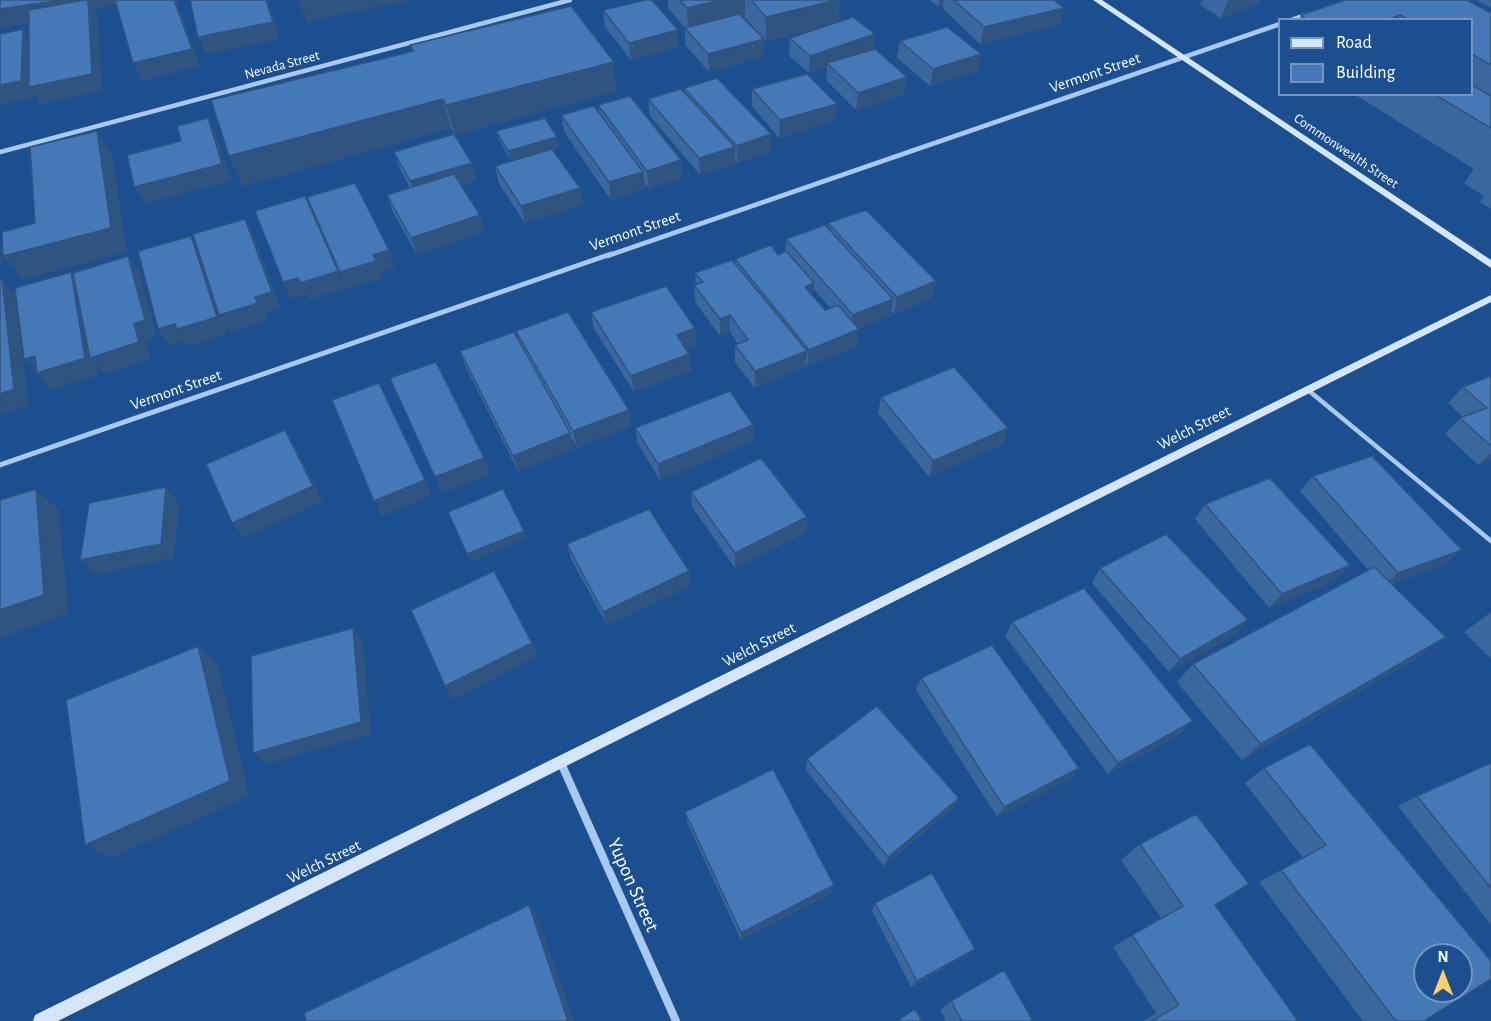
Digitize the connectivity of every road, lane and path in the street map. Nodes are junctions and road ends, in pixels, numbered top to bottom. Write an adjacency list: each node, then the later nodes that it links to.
1 (570, 0): 7 (street, Nevada Street)
2 (1097, 0): 6 (street, Commonwealth Street)
3 (1312, 13): 4 (street)
4 (1297, 18)
5 (1278, 25): 6 (street, Vermont Street)
6 (1182, 57): 8 (street, Commonwealth Street); 11 (street, Vermont Street)
7 (0, 152)
8 (1491, 265)
9 (1491, 298): 10 (street, Welch Street)
10 (1308, 390): 12 (lane); 13 (street, Welch Street)
11 (0, 465)
12 (1491, 541)
13 (561, 763): 14 (street, Welch Street); 15 (street, Yupon Street)
14 (41, 1021)
15 (676, 1021)

